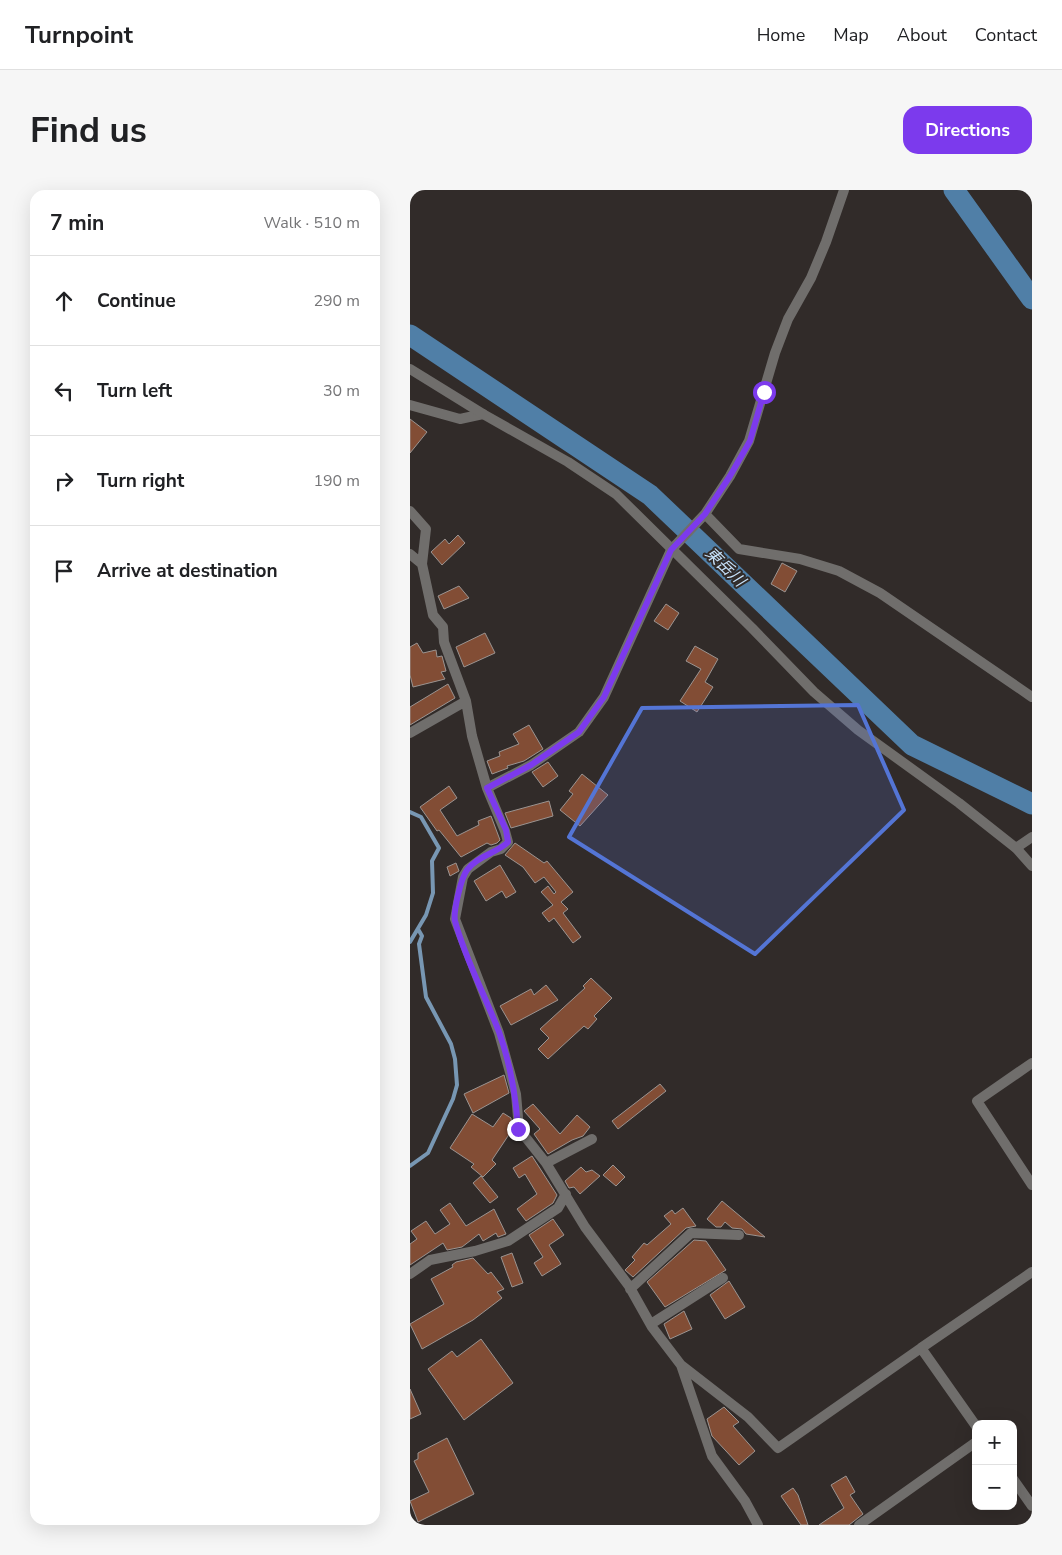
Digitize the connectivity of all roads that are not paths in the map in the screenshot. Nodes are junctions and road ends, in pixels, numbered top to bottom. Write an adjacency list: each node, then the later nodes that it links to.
1 (844, 190): 6 (street)
2 (410, 369): 4 (street)
3 (410, 404): 4 (street)
4 (483, 414): 7 (street)
5 (410, 511): 9 (street)
6 (705, 514): 7 (street); 10 (street)
7 (671, 550): 13 (street); 15 (street)
8 (410, 554): 9 (street)
9 (422, 564): 11 (street)
10 (1032, 697)
11 (466, 701): 12 (street); 13 (street)
12 (410, 733)
13 (487, 788): 19 (street)
14 (1032, 837): 15 (street)
15 (1016, 848): 16 (street)
16 (1032, 866)
17 (1032, 1063): 20 (street)
18 (592, 1139): 19 (street)
19 (546, 1163): 21 (street)
20 (1032, 1185)
21 (566, 1194): 26 (street); 28 (street)
22 (701, 1225): 23 (street)
23 (691, 1233): 24 (street); 28 (street)
24 (739, 1235)
25 (1032, 1272): 30 (street)
26 (410, 1274)
27 (723, 1278): 29 (street)
28 (630, 1289): 29 (street)
29 (651, 1324): 31 (street)
30 (922, 1348): 31 (street); 32 (street)
31 (681, 1365): 36 (street)
32 (972, 1420)
33 (972, 1445): 37 (street)
34 (1017, 1485): 35 (street)
35 (1032, 1506)
36 (758, 1525)
37 (859, 1525)

